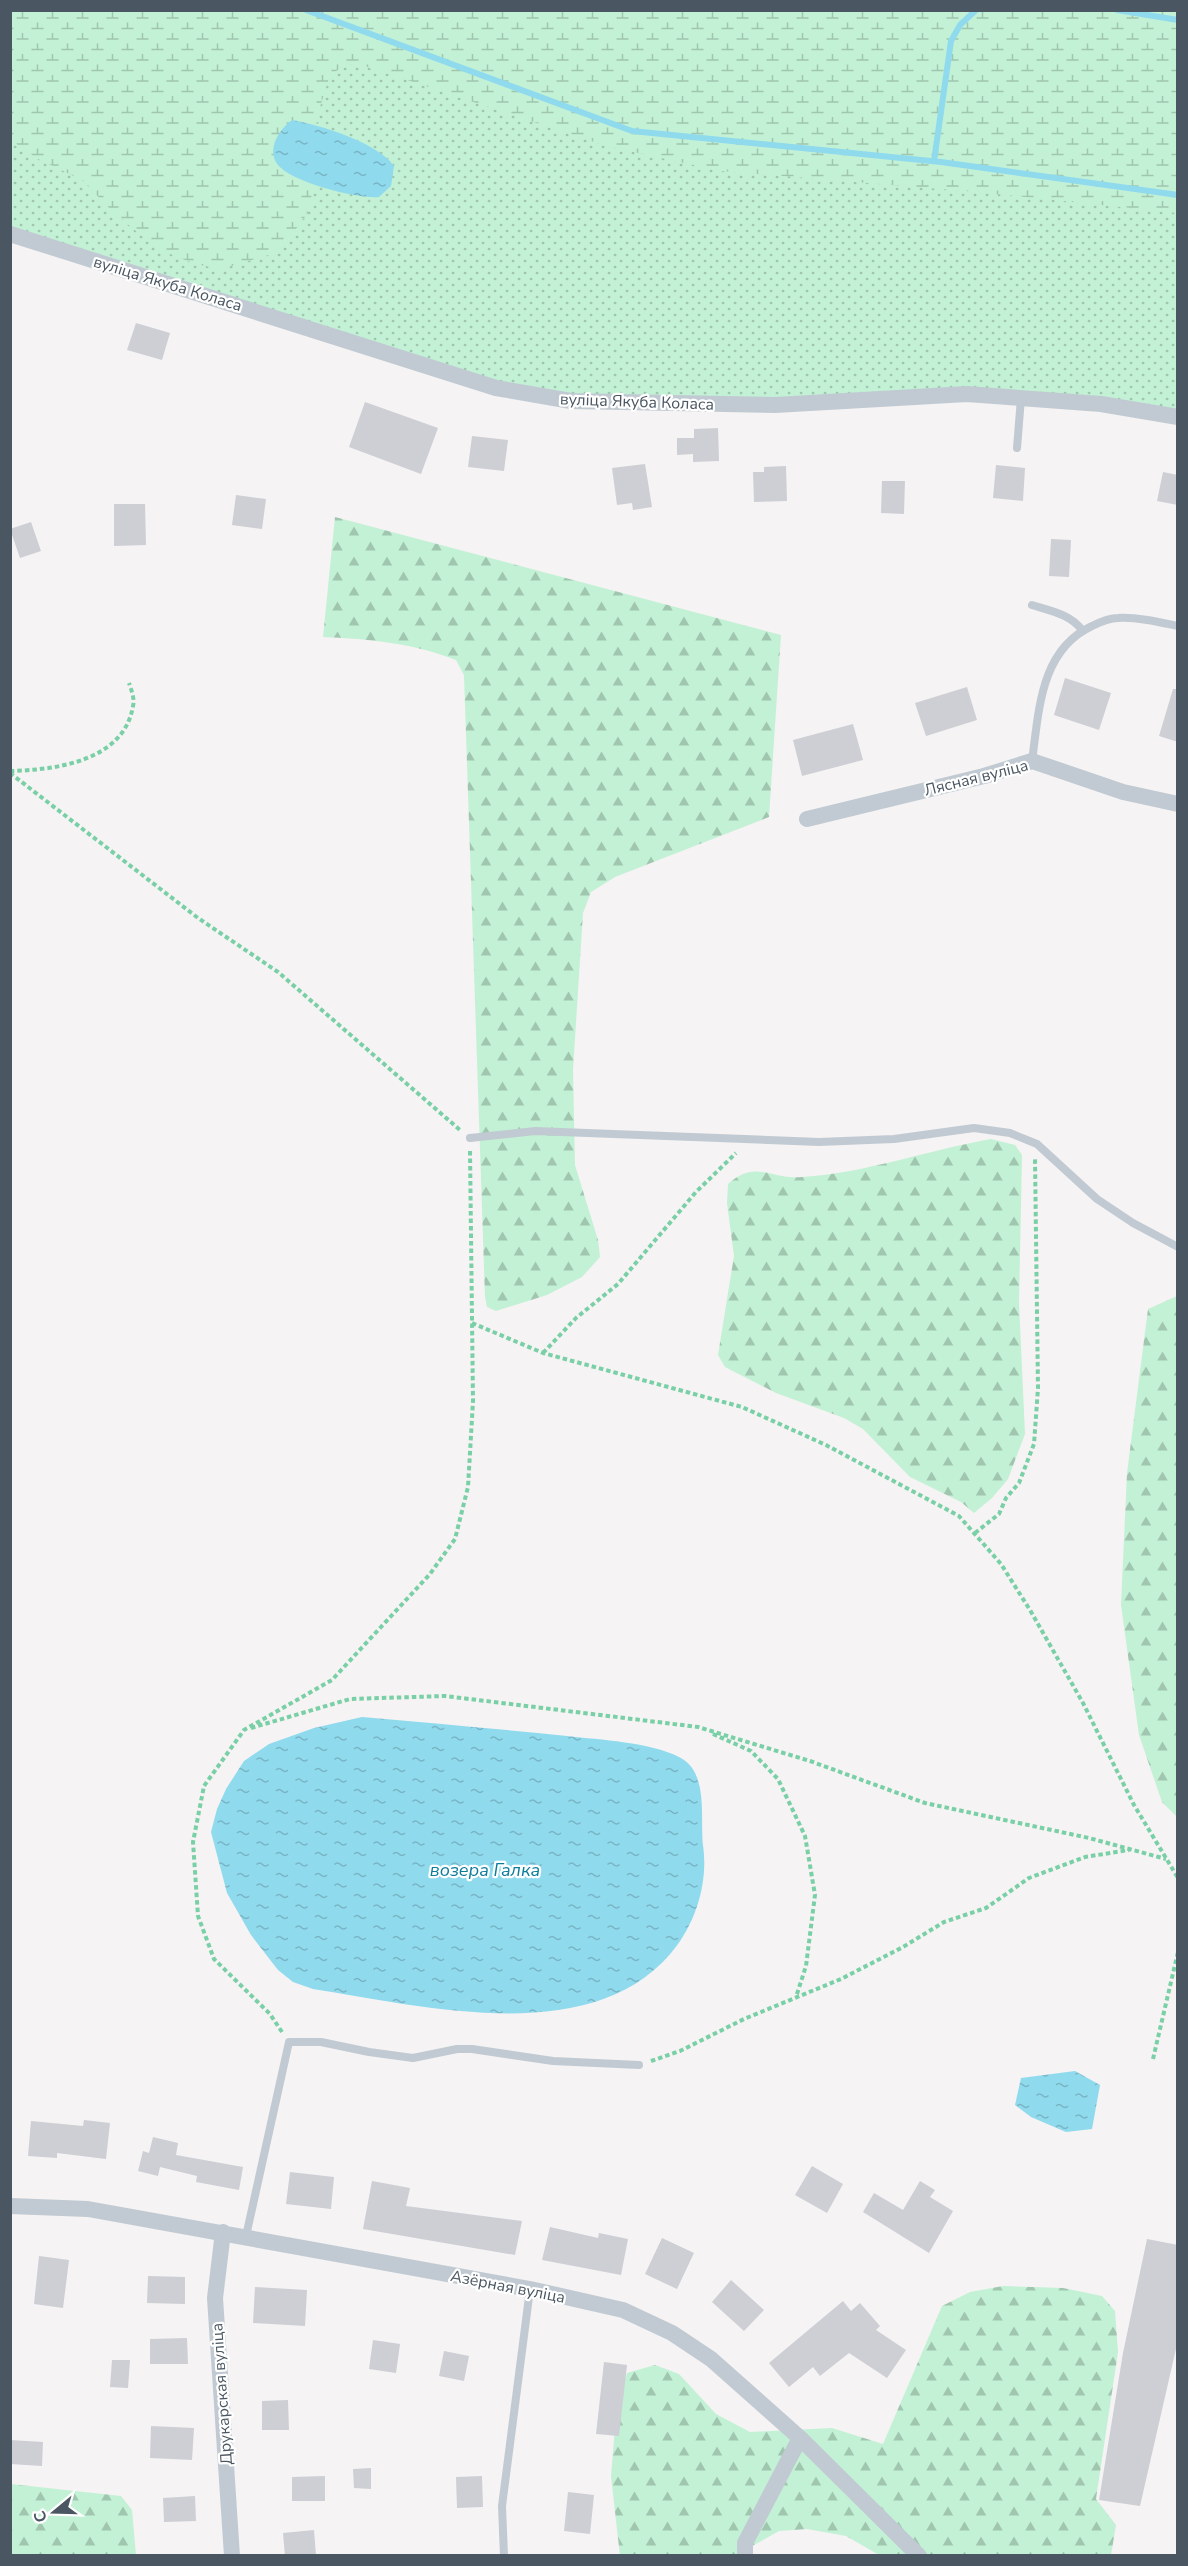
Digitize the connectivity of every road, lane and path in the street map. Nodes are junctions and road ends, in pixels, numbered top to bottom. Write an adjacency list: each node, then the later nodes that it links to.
1 (10, 234): 2 (street, вуліца Якуба Коласа)
2 (1021, 398): 3 (street, вуліца Якуба Коласа); 4 (lane)
3 (1178, 417)
4 (1017, 448)
5 (1032, 605): 7 (lane)
6 (1178, 626): 7 (lane)
7 (1082, 630): 9 (lane)
8 (129, 682): 10 (path)
9 (1032, 761): 11 (street, Лясная вуліца); 12 (street, Лясная вуліца)
10 (10, 772): 13 (path)
11 (1178, 804)
12 (807, 819)
13 (470, 1138): 14 (lane); 17 (path)
14 (750, 1140): 15 (lane); 18 (path)
15 (1037, 1144): 16 (lane); 19 (path)
16 (1178, 1247)
17 (472, 1323): 18 (path); 21 (path)
18 (543, 1353): 19 (path)
19 (975, 1533): 23 (path)
20 (698, 1727): 21 (path); 22 (path); 26 (path)
21 (244, 1730): 27 (path)
22 (1131, 1850): 23 (path); 26 (path)
23 (1166, 1859): 24 (path)
24 (1178, 1878)
25 (1178, 1952): 28 (path)
26 (795, 1998): 29 (path)
27 (289, 2042): 29 (lane); 32 (lane)
28 (1153, 2059)
29 (639, 2065)
30 (10, 2205): 31 (street, Азёрная вуліца)
31 (223, 2232): 32 (street, Азёрная вуліца); 35 (street, Друкарская вуліца)
32 (246, 2236): 33 (street, Азёрная вуліца)
33 (530, 2289): 34 (street, Азёрная вуліца); 36 (lane)
34 (800, 2438): 37 (street); 38 (street, Азёрная вуліца)
35 (232, 2556)
36 (504, 2556)
37 (745, 2556)
38 (919, 2556)

